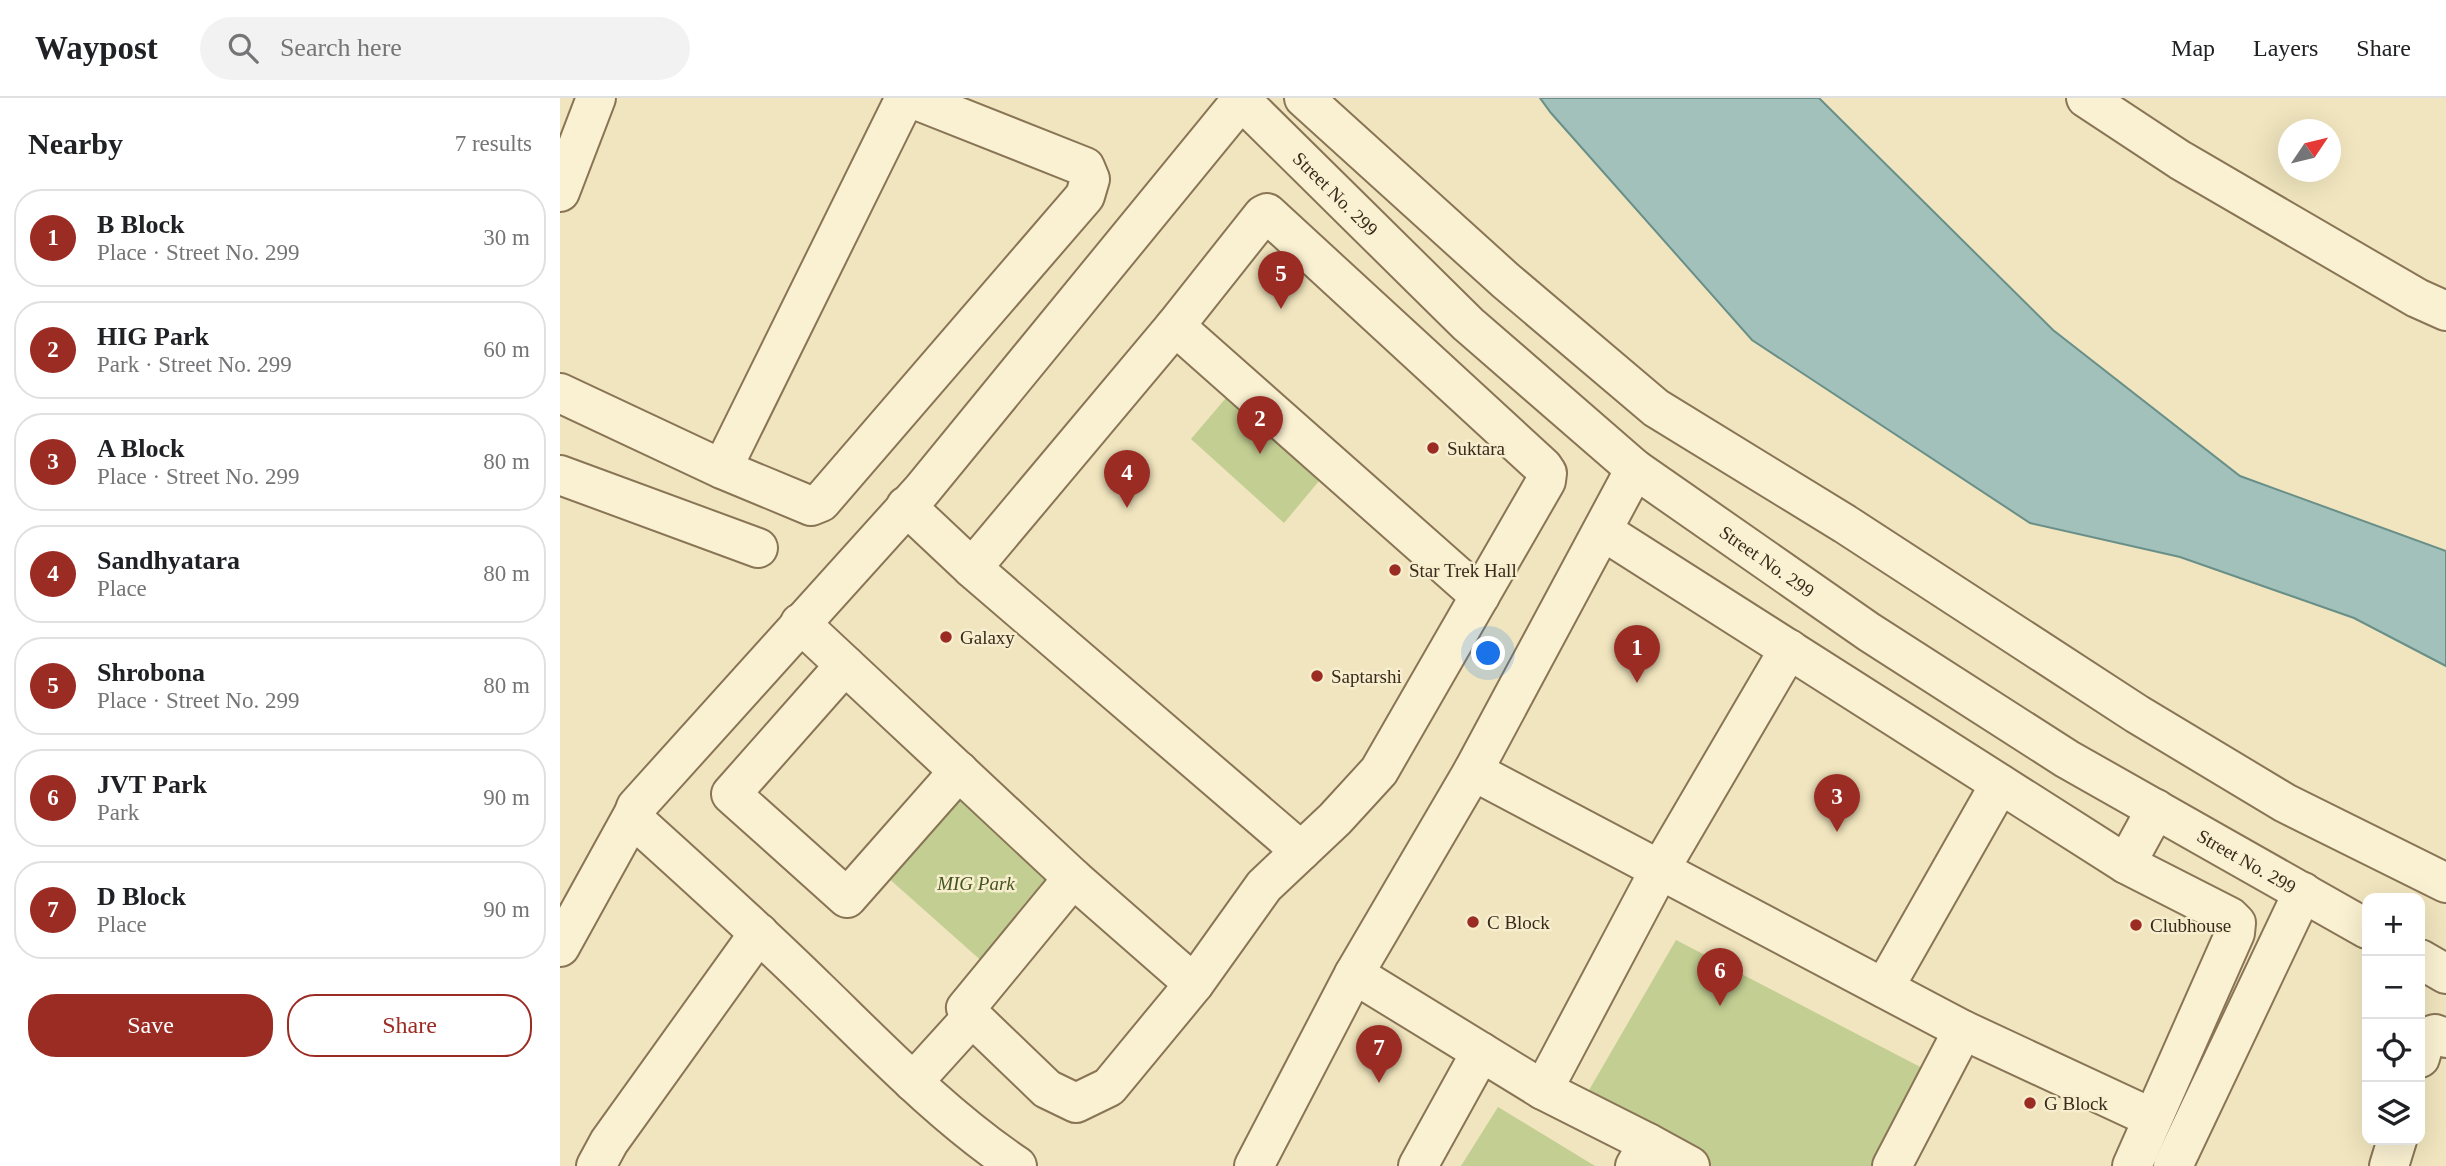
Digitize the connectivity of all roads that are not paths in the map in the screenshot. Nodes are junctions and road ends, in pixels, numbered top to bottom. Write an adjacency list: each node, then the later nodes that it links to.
1 (596, 98): 7 (street)
2 (905, 98): 12 (street)
3 (911, 98): 12 (street)
4 (1304, 98): 33 (street)
5 (2086, 98): 8 (street)
6 (1241, 99): 11 (street, Street No. 299); 16 (street)
7 (563, 176)
8 (2446, 311)
9 (1175, 326): 14 (street); 19 (street); 20 (street)
10 (560, 393): 12 (street)
11 (1584, 425): 13 (street, Street No. 299); 14 (street)
12 (722, 469)
13 (1635, 469): 17 (street); 27 (street, Street No. 299)
14 (1547, 474): 20 (street)
15 (560, 475): 18 (street)
16 (906, 506): 19 (street); 21 (street)
17 (1603, 531): 22 (street); 25 (street)
18 (758, 548)
19 (972, 568): 29 (street)
20 (1480, 596): 29 (street)
21 (800, 623): 23 (street); 28 (street)
22 (1789, 649): 26 (street); 31 (street)
23 (845, 665): 24 (street); 24 (street)
24 (959, 771): 32 (street)
25 (1473, 771): 31 (street); 39 (street)
26 (2000, 783): 30 (street); 42 (street)
27 (2156, 809): 30 (street); 34 (street, Street No. 299)
28 (634, 813): 36 (street); 37 (street)
29 (1301, 851): 41 (street)
30 (2126, 864): 50 (street)
31 (1659, 871): 42 (street); 49 (street)
32 (1073, 878): 41 (street); 43 (street)
33 (2446, 883)
34 (2303, 892): 35 (street, Street No. 299); 60 (street)
35 (2362, 926)
36 (759, 933): 48 (street); 53 (street)
37 (560, 947)
38 (2425, 962): 40 (street)
39 (1354, 974): 47 (street); 55 (street)
40 (2446, 974)
41 (1194, 984): 43 (street)
42 (1884, 988): 44 (street)
43 (971, 1017): 48 (street)
44 (1963, 1030): 50 (street); 58 (street)
45 (2446, 1038): 46 (street)
46 (2425, 1040)
47 (1481, 1052): 49 (street); 56 (street)
48 (913, 1082): 54 (street)
49 (1543, 1090): 52 (street)
50 (2152, 1118): 59 (street)
51 (2395, 1145): 61 (street)
52 (1642, 1154): 57 (street)
53 (596, 1166)
54 (1017, 1166)
55 (1254, 1166)
56 (1418, 1166)
57 (1690, 1166)
58 (1892, 1166)
59 (2132, 1166)
60 (2173, 1166)
61 (2389, 1166)

